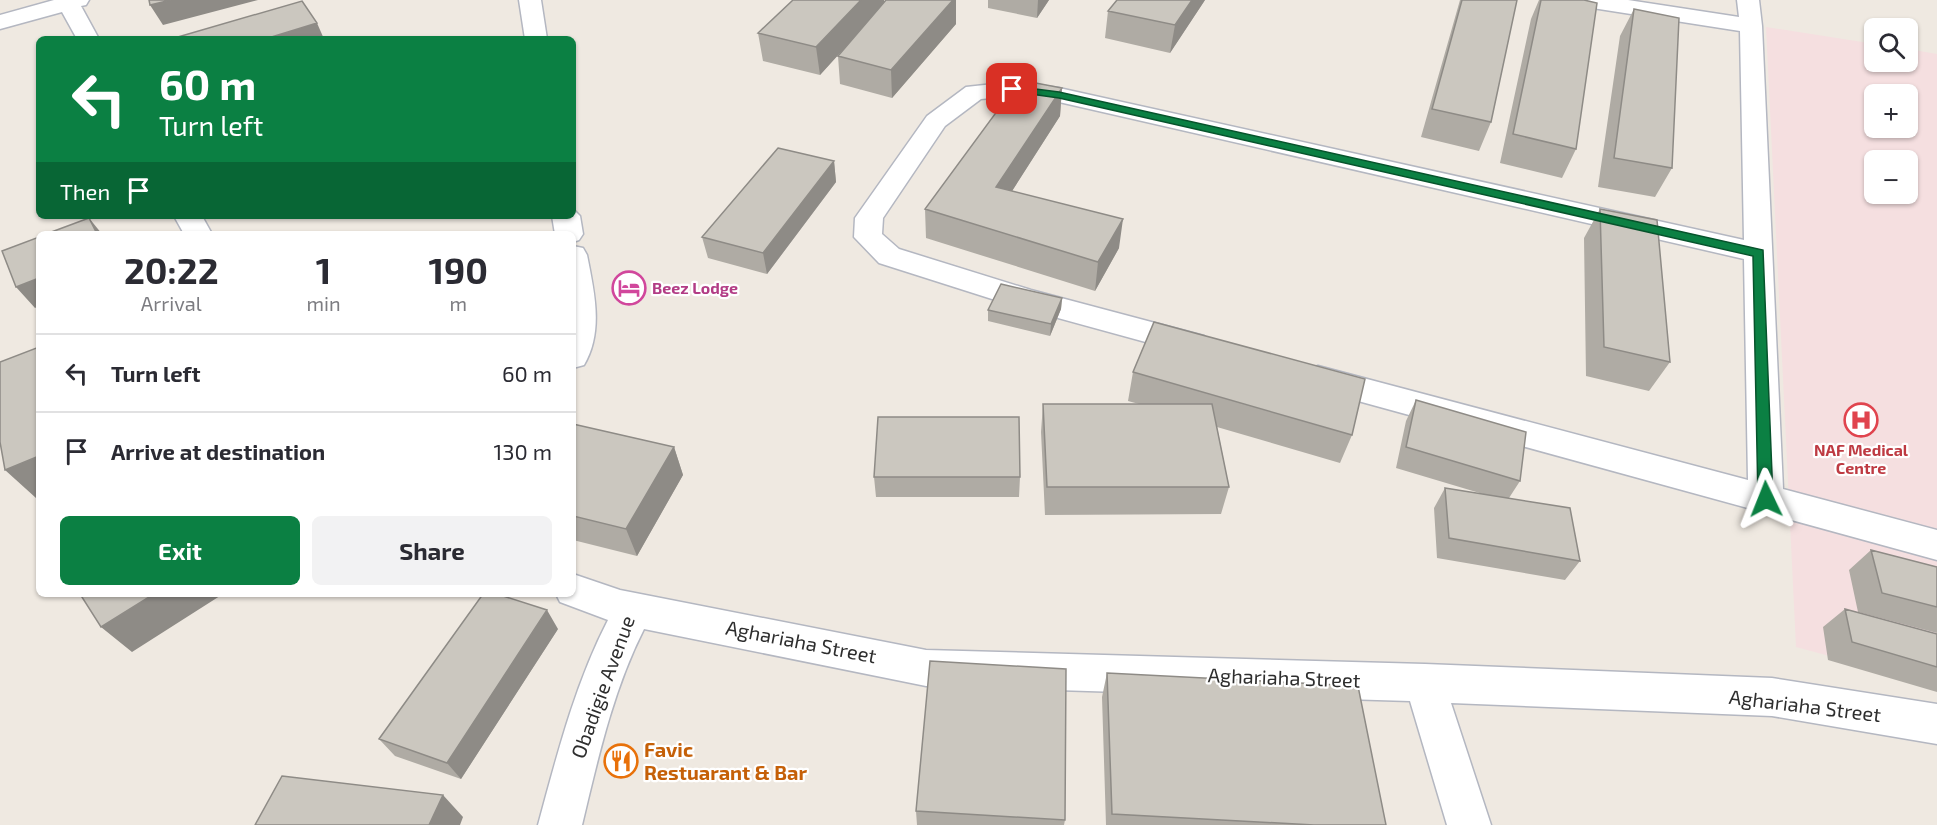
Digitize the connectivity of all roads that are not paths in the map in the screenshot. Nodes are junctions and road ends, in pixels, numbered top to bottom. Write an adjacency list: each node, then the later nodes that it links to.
1 (530, 0): 7 (street)
2 (1586, 0): 4 (street)
3 (73, 1): 5 (street); 6 (street)
4 (1749, 13): 8 (street)
5 (0, 21)
6 (87, 36)
7 (536, 36)
8 (1759, 253): 11 (street); 13 (street)
9 (576, 273): 10 (street)
10 (576, 341)
11 (1222, 352)
12 (1291, 371): 13 (street)
13 (1766, 499): 14 (street)
14 (1937, 545)
15 (576, 591): 16 (street, Obadigie Avenue)
16 (634, 609): 17 (street, Aghariaha Street); 19 (street, Obadigie Avenue)
17 (1425, 683): 18 (street, Aghariaha Street); 20 (street)
18 (1937, 724)
19 (560, 825)
20 (1469, 825)

